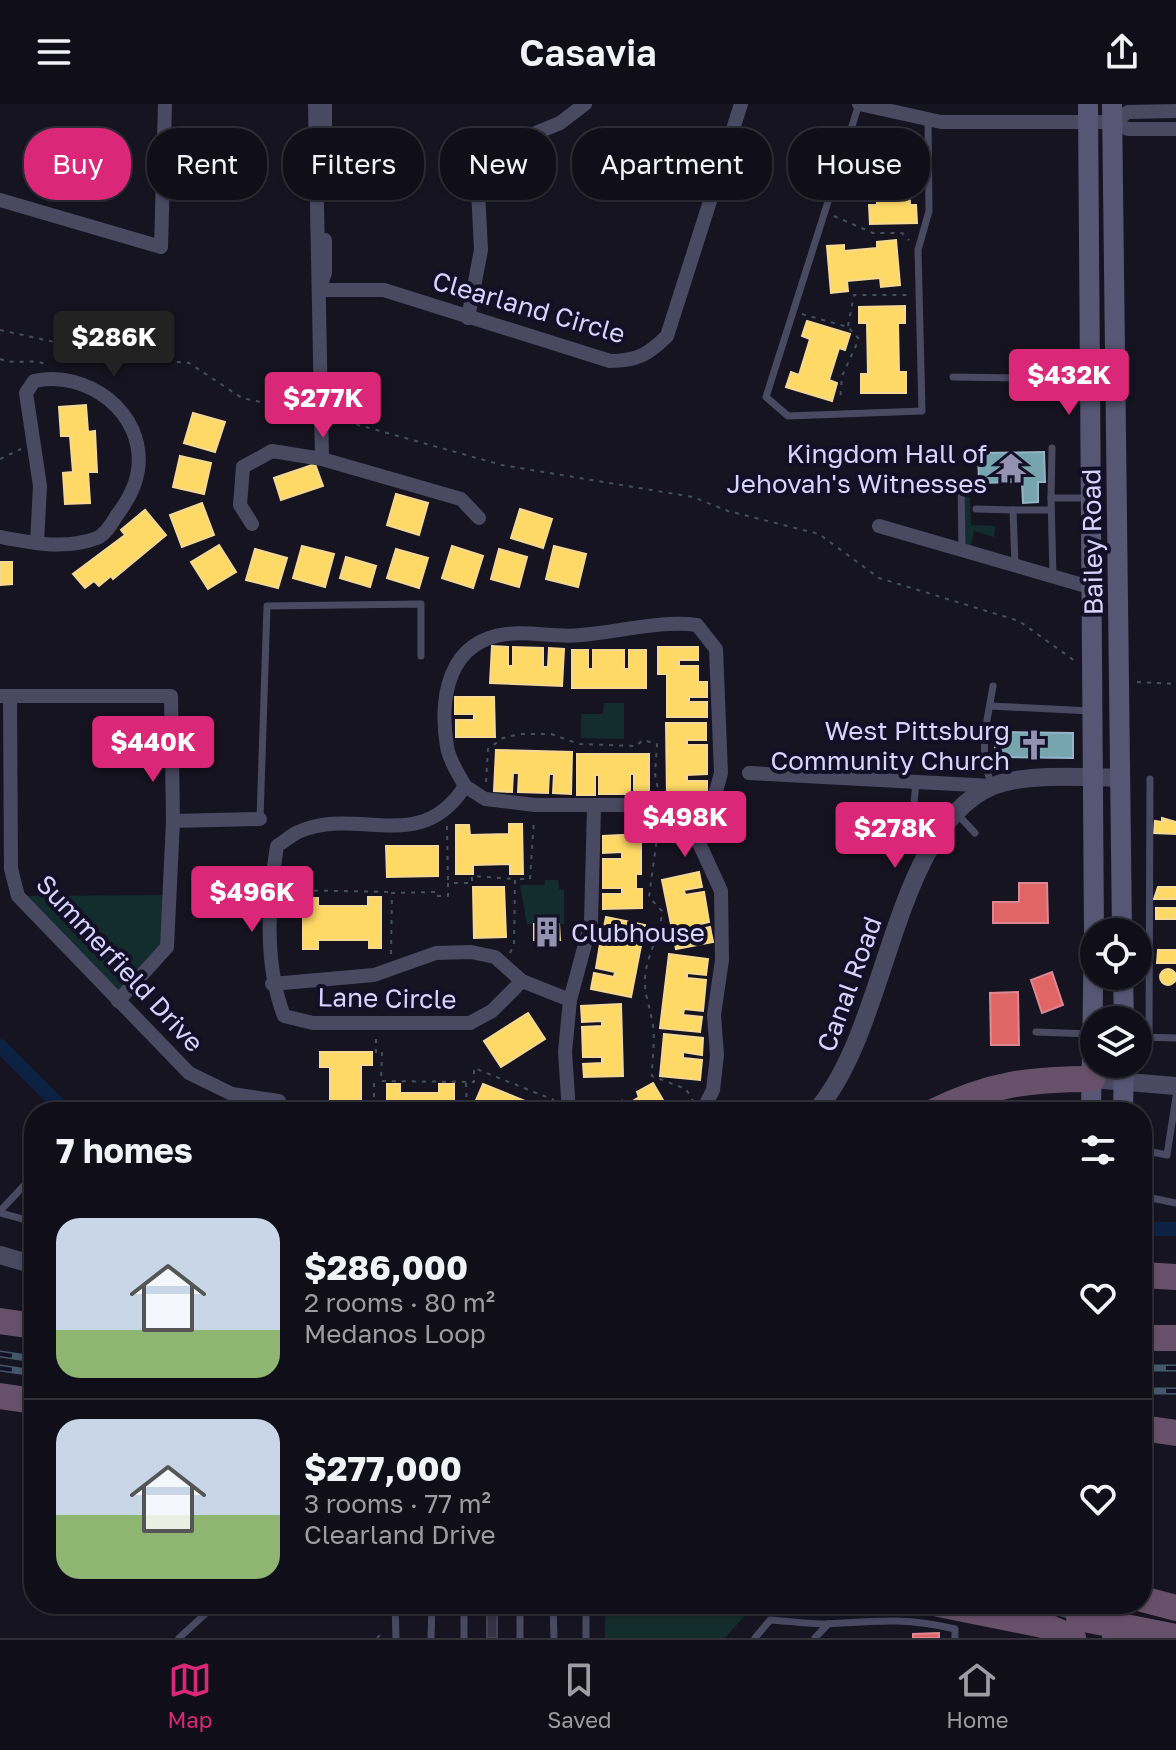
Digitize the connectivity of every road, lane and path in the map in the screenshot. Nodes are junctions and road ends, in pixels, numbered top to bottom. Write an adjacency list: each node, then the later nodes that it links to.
1 (165, 104): 12 (street)
2 (315, 104): 15 (street)
3 (325, 104): 15 (street)
4 (585, 104): 18 (street)
5 (741, 104): 18 (street, Clearland Circle)
6 (859, 104): 10 (street); 13 (lane)
7 (1176, 111): 9 (street)
8 (1088, 113): 9 (street); 10 (street); 24 (main road, Bailey Road)
9 (1112, 113): 11 (street); 47 (main road, Bailey Road)
10 (928, 119): 14 (lane)
11 (1176, 129)
12 (0, 200)
13 (825, 212): 14 (path); 17 (lane)
14 (918, 250): 16 (lane)
15 (319, 290): 18 (street, Clearland Circle); 25 (street)
16 (919, 295): 19 (path); 26 (lane)
17 (793, 312): 19 (path); 26 (lane)
18 (468, 318)
19 (848, 327): 26 (path)
20 (0, 330): 25 (path)
21 (0, 359): 22 (path)
22 (55, 376): 27 (street); 41 (street)
23 (953, 377): 24 (lane)
24 (1091, 379): 33 (main road, Bailey Road)
25 (322, 414): 30 (street); 49 (path)
26 (839, 414)
27 (32, 442): 29 (path); 41 (street)
28 (1052, 448): 32 (lane)
29 (0, 459)
30 (322, 459): 37 (street); 38 (street)
31 (961, 483): 42 (lane)
32 (1051, 498): 33 (lane); 36 (lane)
33 (1092, 498): 45 (main road, Bailey Road)
34 (976, 509): 35 (lane)
35 (1013, 510): 36 (lane); 43 (lane)
36 (1051, 510): 44 (lane)
37 (479, 518)
38 (252, 524)
39 (879, 526): 42 (street)
40 (0, 537): 41 (street)
41 (37, 543)
42 (962, 550): 43 (street)
43 (1015, 565): 44 (street)
44 (1053, 576): 45 (street)
45 (1093, 588): 46 (main road, Bailey Road)
46 (1094, 647): 47 (lane); 49 (main road, Bailey Road)
47 (1120, 647): 50 (main road, Bailey Road)
48 (421, 656): 69 (lane)
49 (1094, 669): 55 (main road, Bailey Road)
50 (1127, 680): 51 (path); 58 (main road, Bailey Road)
51 (1176, 684)
52 (993, 686): 54 (lane)
53 (5, 696): 70 (street); 85 (street, Summerfield Drive)
54 (990, 706): 55 (lane); 62 (lane)
55 (1094, 711): 57 (main road, Bailey Road)
56 (749, 773): 60 (street)
57 (1094, 777): 58 (street, Canal Road); 62 (street, Canal Road); 78 (main road, Bailey Road)
58 (1121, 778): 79 (main road, Bailey Road)
59 (1150, 779): 86 (lane)
60 (916, 780): 62 (street); 73 (lane)
61 (465, 786): 63 (street); 66 (street); 71 (street)
62 (993, 786): 68 (street, Canal Road)
63 (485, 799): 64 (street); 67 (path)
64 (535, 805): 65 (street); 74 (path)
65 (594, 807): 67 (street); 84 (street)
66 (447, 809): 75 (path); 76 (street)
67 (663, 812): 71 (street); 105 (path)
68 (956, 813): 72 (lane); 73 (street, Canal Road)
69 (260, 819): 70 (street)
70 (173, 821): 85 (street)
71 (694, 832): 106 (street)
72 (975, 833)
73 (927, 847): 107 (street, Canal Road)
74 (515, 879): 75 (path); 80 (path)
75 (448, 883): 77 (path)
76 (271, 890): 77 (path); 83 (street)
77 (392, 893): 81 (path)
78 (1094, 918)
79 (1122, 918)
80 (504, 964): 81 (street); 82 (street)
81 (391, 971): 83 (street)
82 (522, 981): 84 (street); 87 (street, Lane Circle)
83 (272, 984): 87 (street, Lane Circle)
84 (570, 1000): 104 (street)
85 (118, 1001): 100 (street, Summerfield Drive)
86 (1149, 1006)
87 (375, 1023): 96 (path)
88 (1036, 1032): 89 (lane)
89 (1080, 1034)
90 (1152, 1038): 91 (lane)
91 (1176, 1038)
92 (1097, 1078): 95 (street)
93 (1124, 1078): 110 (main road)
94 (1144, 1078): 98 (street)
95 (1092, 1079): 108 (highway); 109 (main road, Bailey Road)
96 (381, 1081): 97 (path); 101 (path)
97 (466, 1082): 102 (path); 103 (path)
98 (1176, 1086)
99 (1176, 1097): 112 (lane)
100 (279, 1101)
101 (374, 1102)
102 (467, 1102)
103 (553, 1102)
104 (569, 1102)
105 (694, 1102)
106 (706, 1102)
107 (822, 1102)
108 (956, 1102)
109 (1091, 1102)
110 (1123, 1102)
111 (1152, 1152): 112 (lane)
112 (1172, 1156)
113 (24, 1186): 116 (lane)
114 (1152, 1198): 115 (lane)
115 (1176, 1203)
116 (0, 1212): 117 (lane)
117 (24, 1219)
118 (0, 1255): 119 (street)
119 (24, 1262)
120 (1152, 1276): 121 (highway)
121 (1176, 1277)
122 (0, 1321): 123 (highway)
123 (24, 1325)
124 (1152, 1338): 125 (highway)
125 (1176, 1338)
126 (0, 1396): 127 (highway)
127 (24, 1400)
128 (1152, 1602): 129 (highway)
129 (1176, 1608)
130 (205, 1614): 144 (lane)
131 (395, 1614): 146 (lane)
132 (432, 1614): 147 (lane)
133 (464, 1614): 148 (lane)
134 (520, 1614): 149 (lane)
135 (553, 1614): 150 (lane)
136 (586, 1614): 151 (lane)
137 (989, 1614): 141 (highway)
138 (1054, 1614): 141 (lane)
139 (1112, 1622): 141 (highway); 143 (highway)
140 (828, 1624): 152 (lane); 153 (lane); 154 (lane)
141 (1078, 1624)
142 (382, 1633): 145 (path)
143 (1176, 1637)
144 (179, 1638)
145 (377, 1638)
146 (396, 1638)
147 (431, 1638)
148 (464, 1638)
149 (520, 1638)
150 (554, 1638)
151 (586, 1638)
152 (755, 1638)
153 (815, 1638)
154 (955, 1638)

